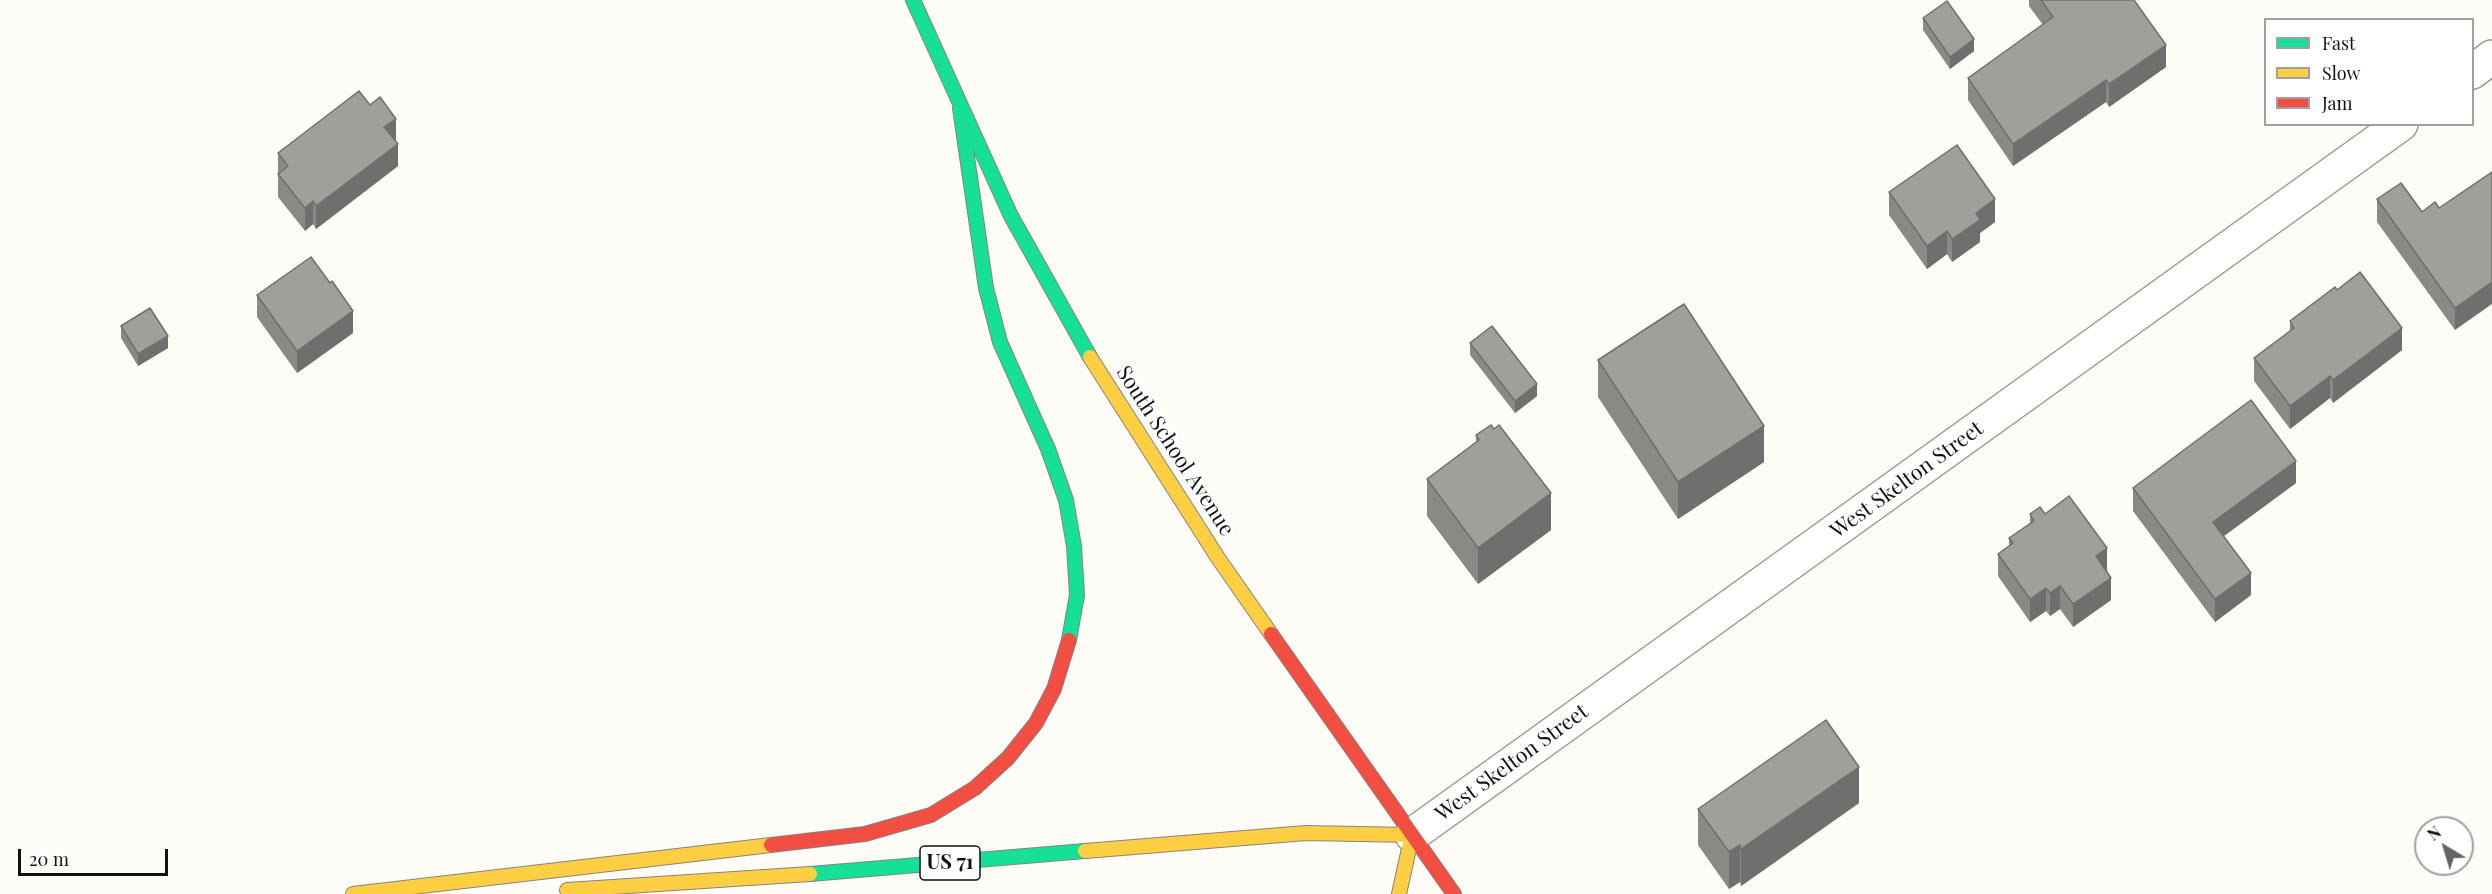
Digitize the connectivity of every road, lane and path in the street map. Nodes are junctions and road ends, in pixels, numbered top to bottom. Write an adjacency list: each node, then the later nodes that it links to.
1 (913, 0): 4 (main road, South School Avenue)
2 (2492, 57): 3 (street)
3 (2474, 70)
4 (960, 108): 6 (main road, South School Avenue); 8 (main road)
5 (2398, 126): 6 (street, West Skelton Street)
6 (1412, 835): 7 (main road, US 71); 9 (main road); 10 (main road, South School Avenue)
7 (558, 890)
8 (353, 894)
9 (1400, 894)
10 (1454, 894)

